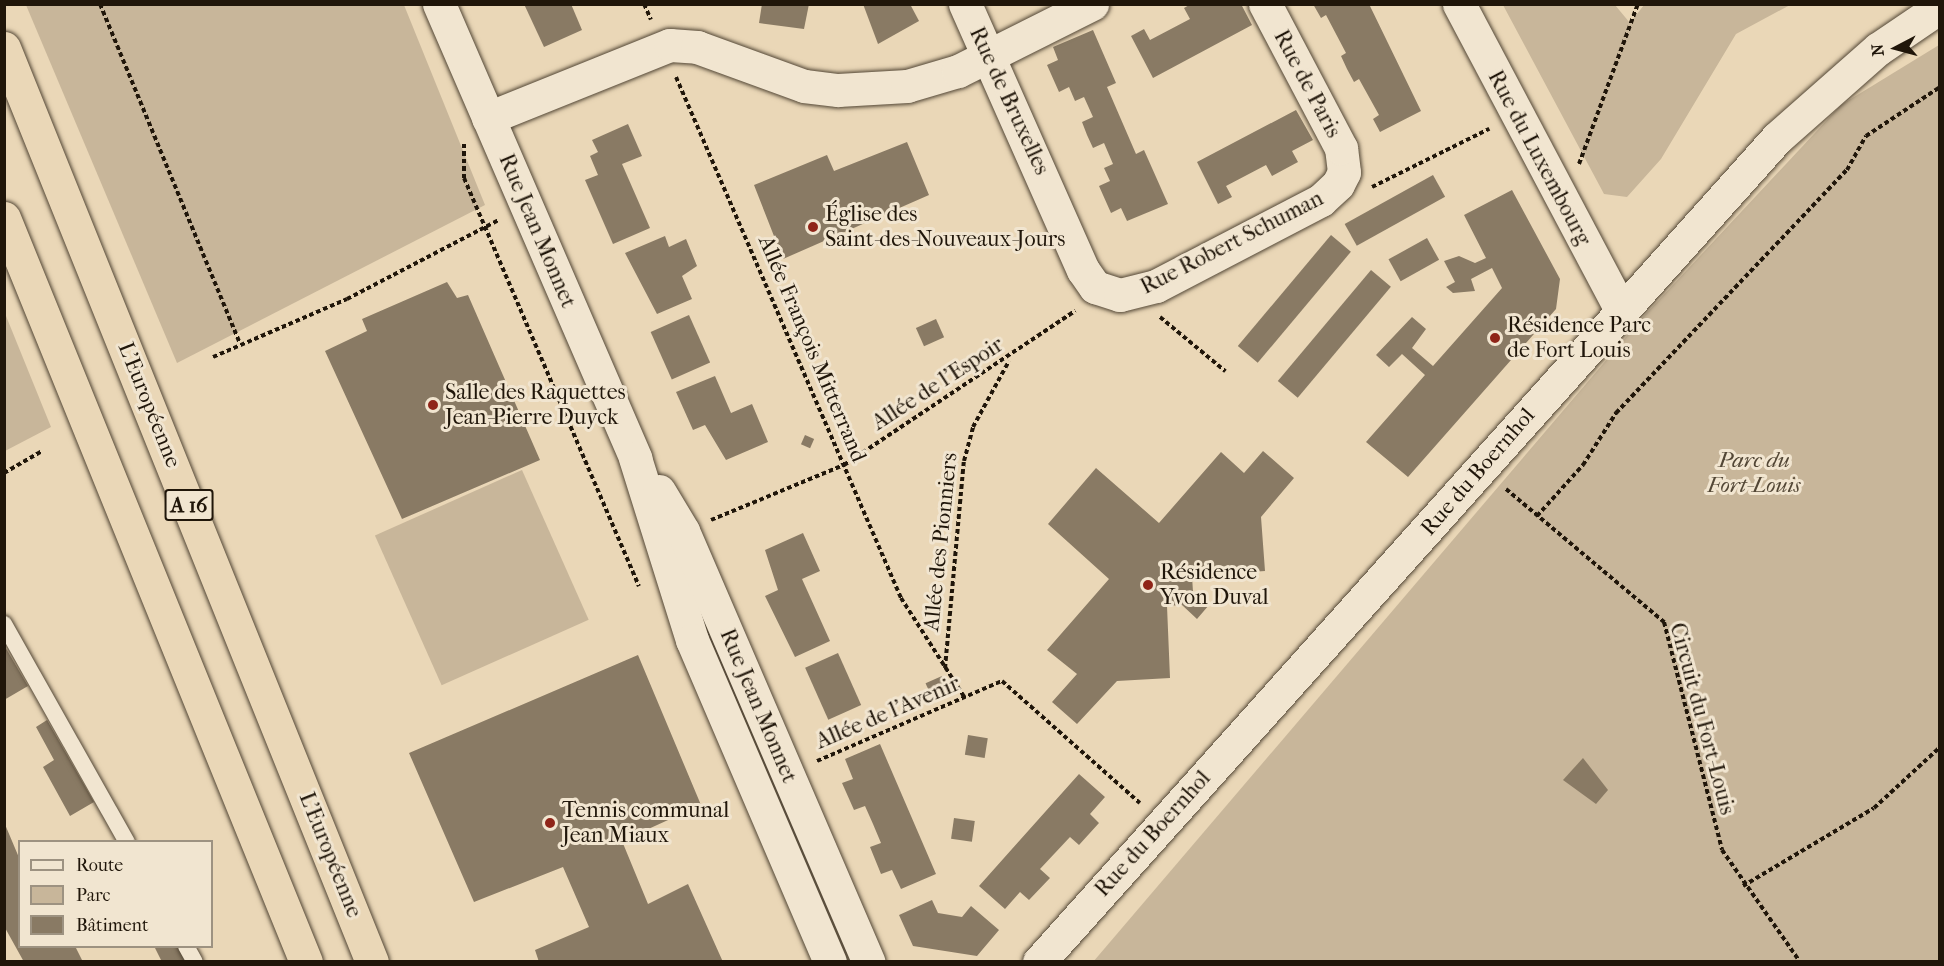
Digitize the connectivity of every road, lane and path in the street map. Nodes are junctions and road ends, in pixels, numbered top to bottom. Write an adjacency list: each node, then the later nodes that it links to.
1 (100, 4): 22 (path)
2 (439, 4): 15 (street, Rue Jean Monnet)
3 (644, 4): 10 (path, Allée François Mitterrand)
4 (965, 4): 12 (street, Rue de Bruxelles)
5 (1092, 4): 12 (street)
6 (1265, 4): 16 (street, Rue de Paris)
7 (1459, 4): 14 (street, Rue du Luxembourg)
8 (1638, 4): 17 (path)
9 (1940, 7): 21 (street, Rue du Boernhol)
10 (662, 45): 12 (street); 15 (street); 28 (path, Allée François Mitterrand)
11 (4, 48): 45 (highway, L'Européenne / A 16)
12 (990, 56): 20 (street, Rue de Bruxelles)
13 (1940, 87): 31 (path)
14 (1516, 114): 16 (path); 17 (street, Rue du Luxembourg)
15 (488, 118): 19 (path); 27 (street, Rue Jean Monnet)
16 (1341, 175): 20 (street, Rue Robert Schuman)
17 (1565, 208): 21 (street, Rue du Luxembourg)
18 (4, 218): 44 (highway, A 16)
19 (484, 229): 22 (path); 33 (path)
20 (1117, 292): 24 (path, Allée de l'Espoir); 25 (path)
21 (1622, 310): 29 (street, Rue du Boernhol)
22 (240, 343): 23 (path)
23 (213, 357)
24 (1011, 358): 28 (path, Allée de l'Espoir); 35 (path, Allée des Pionniers)
25 (1225, 371)
26 (42, 451): 30 (path)
27 (635, 458): 32 (street, Rue Jean Monnet); 46 (street, Rue Jean Monnet)
28 (844, 465): 32 (path, Allée de l'Espoir); 35 (path, Allée François Mitterrand)
29 (1482, 467): 31 (path, Circuit du Fort-Louis); 39 (street, Rue du Boernhol)
30 (4, 473)
31 (1538, 516): 41 (path, Circuit du Fort-Louis)
32 (683, 531): 38 (street, Rue Jean Monnet)
33 (626, 556)
34 (4, 624): 40 (lane)
35 (945, 668): 36 (path, Allée François Mitterrand)
36 (965, 698): 38 (path, Allée de l'Avenir); 39 (path, Allée de l'Avenir)
37 (1940, 747): 41 (path)
38 (788, 774): 47 (street, Rue Jean Monnet)
39 (1163, 823): 48 (street, Rue du Boernhol)
40 (126, 840)
41 (1743, 886): 49 (path, Circuit du Fort-Louis)
42 (187, 948): 43 (lane)
43 (195, 962)
44 (306, 962)
45 (372, 962)
46 (830, 962)
47 (869, 962)
48 (1039, 962)
49 (1800, 962)

